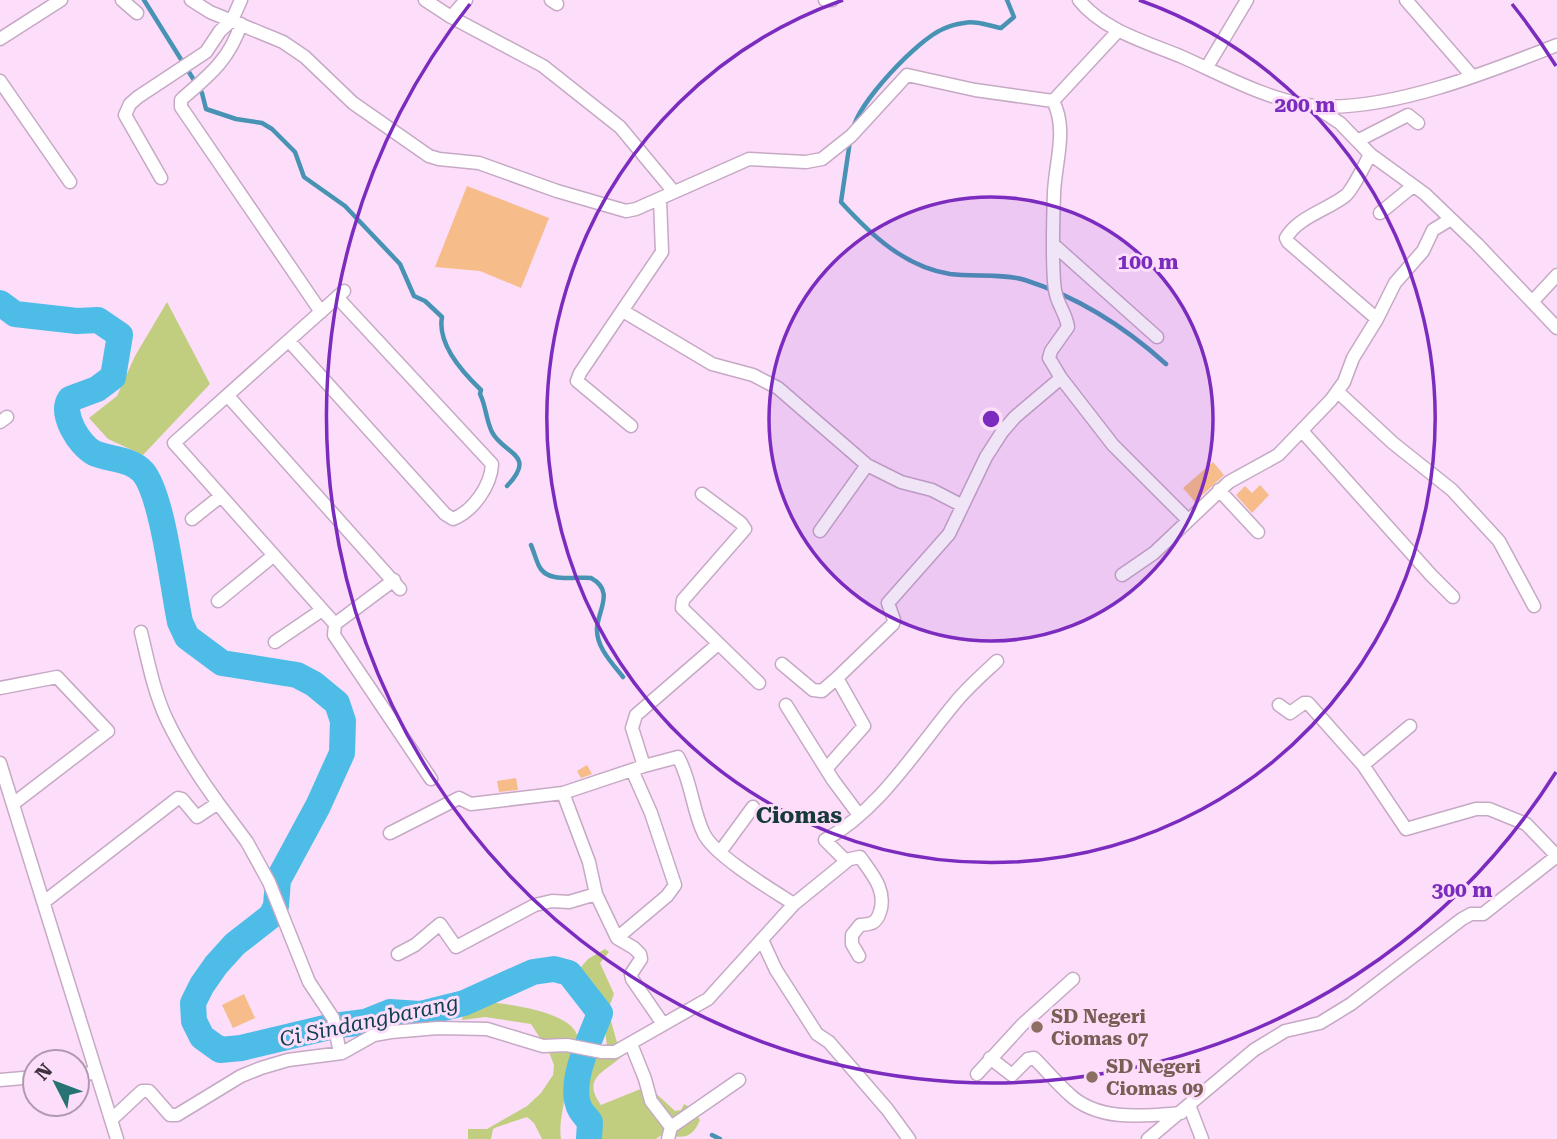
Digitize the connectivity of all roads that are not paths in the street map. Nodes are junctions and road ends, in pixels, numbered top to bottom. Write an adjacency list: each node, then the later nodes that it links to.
1 (61, 0): 16 (street)
2 (122, 0): 12 (street)
3 (191, 0): 14 (street)
4 (241, 0): 14 (street)
5 (425, 0): 13 (street)
6 (466, 0): 13 (street)
7 (825, 0): 8 (street)
8 (832, 0)
9 (1079, 0): 15 (street)
10 (1247, 0): 18 (street)
11 (1406, 0): 19 (street)
12 (137, 13)
13 (451, 17): 29 (street)
14 (237, 22): 26 (street); 30 (street); 37 (street)
15 (1118, 31): 18 (street); 21 (street)
16 (0, 39)
17 (1557, 45): 19 (street)
18 (1207, 67): 22 (street)
19 (1472, 76): 22 (street)
20 (0, 81): 27 (street)
21 (1053, 101): 29 (street); 33 (street)
22 (1314, 106): 24 (street)
23 (1418, 123): 24 (street)
24 (1359, 140): 25 (street)
25 (1370, 154): 28 (street); 38 (street)
26 (161, 178)
27 (70, 182)
28 (1413, 186): 31 (street); 32 (street)
29 (674, 192): 30 (street)
30 (660, 199): 36 (street)
31 (1380, 213)
32 (1451, 219): 35 (street); 38 (street)
33 (1054, 245): 40 (street); 42 (street)
34 (1557, 275): 35 (street)
35 (1532, 302): 39 (street)
36 (623, 311): 45 (street); 47 (street)
37 (321, 312): 41 (street); 41 (street)
38 (1377, 319): 43 (street)
39 (1557, 328)
40 (1157, 338)
41 (289, 341): 44 (street)
42 (1061, 378): 51 (street); 53 (street)
43 (1338, 392): 46 (street); 60 (street)
44 (228, 396): 50 (street); 62 (street)
45 (631, 426)
46 (1302, 431): 48 (street); 58 (street)
47 (867, 465): 51 (street); 54 (street)
48 (1219, 490): 53 (street); 55 (street)
49 (702, 494): 65 (street)
50 (221, 496): 52 (street); 56 (street)
51 (961, 505): 68 (street)
52 (191, 519)
53 (1188, 520): 57 (street)
54 (820, 531)
55 (1258, 532)
56 (274, 556): 59 (street); 61 (street)
57 (1122, 575)
58 (1453, 597)
59 (218, 601)
60 (1534, 606)
61 (322, 610): 62 (street); 64 (street)
62 (335, 624): 78 (street)
63 (141, 632): 80 (street)
64 (275, 642)
65 (718, 644): 69 (street); 75 (street)
66 (997, 661): 83 (street)
67 (782, 664): 68 (street)
68 (837, 678): 76 (street)
69 (759, 683)
70 (0, 688): 81 (street)
71 (786, 705): 76 (street)
72 (1279, 705): 74 (street)
73 (1410, 726): 74 (street)
74 (1363, 765): 86 (street)
75 (638, 768): 79 (street); 85 (street); 91 (street)
76 (826, 769): 83 (street)
77 (1, 771): 81 (street)
78 (431, 779)
79 (563, 793): 84 (street); 88 (street)
80 (218, 803): 89 (street); 98 (street)
81 (13, 804): 89 (street)
82 (753, 807): 85 (street)
83 (859, 815): 87 (street)
84 (390, 833)
85 (720, 852): 90 (street)
86 (1557, 856): 106 (street)
87 (847, 860): 90 (street); 94 (street)
88 (596, 894): 91 (street); 93 (street)
89 (44, 902): 101 (street)
90 (794, 904): 92 (street)
91 (617, 938): 96 (street)
92 (762, 940): 96 (street); 110 (street)
93 (398, 954)
94 (859, 956)
95 (1073, 979): 99 (street)
96 (663, 1024): 97 (street)
97 (631, 1044): 98 (street); 108 (street)
98 (340, 1053): 107 (street)
99 (990, 1058): 102 (street); 106 (street)
100 (91, 1073): 101 (street)
101 (96, 1073): 107 (street)
102 (977, 1074)
103 (21, 1078): 104 (street)
104 (0, 1080)
105 (739, 1080): 108 (street)
106 (1185, 1109): 111 (street); 112 (street)
107 (111, 1120): 109 (street)
108 (670, 1133)
109 (117, 1139)
110 (909, 1139)
111 (1148, 1139)
112 (1202, 1139)

